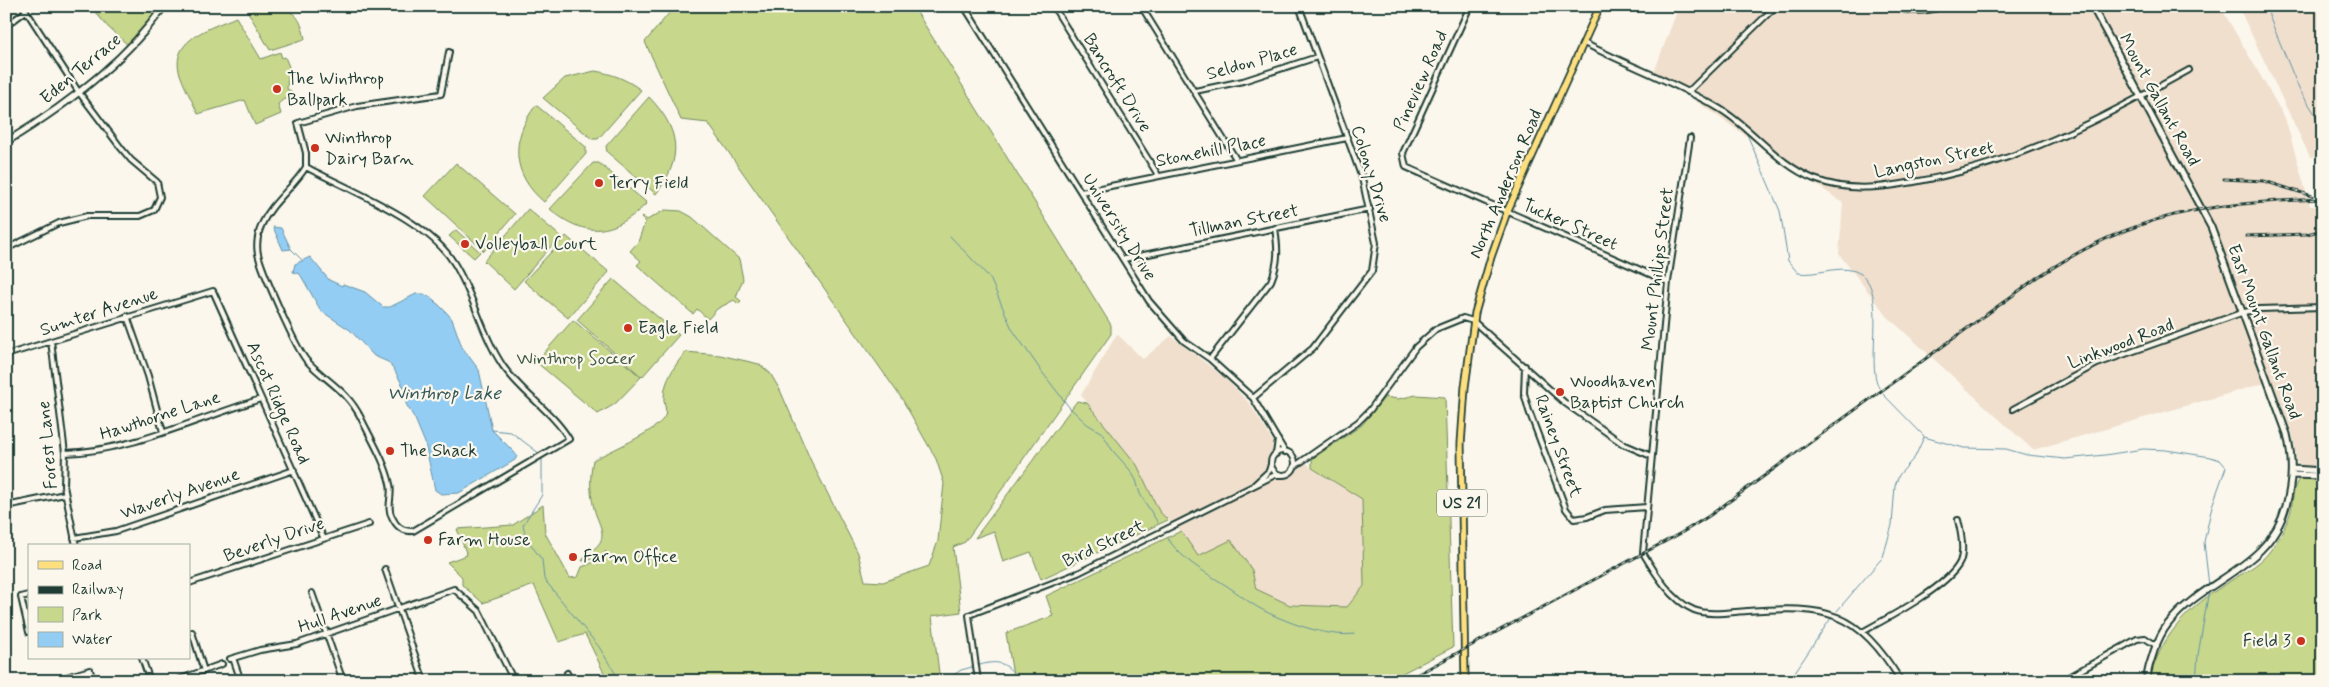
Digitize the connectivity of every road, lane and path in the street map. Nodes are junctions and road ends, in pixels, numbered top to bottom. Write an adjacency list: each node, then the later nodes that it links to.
1 (23, 6): 13 (street)
2 (164, 6): 19 (street, Eden Terrace)
3 (964, 6): 30 (street, University Drive)
4 (1053, 6): 29 (street, Bancroft Drive)
5 (1141, 6): 20 (street)
6 (1299, 6): 17 (street, Colony Drive)
7 (1470, 6): 27 (street, Pineview Road)
8 (1600, 6): 15 (main road, North Anderson Road / US 21)
9 (1776, 6): 21 (street)
10 (1894, 6): 11 (street)
11 (1946, 6)
12 (2092, 6): 22 (street, Mount Gallant Road)
13 (26, 11): 14 (street); 19 (street)
14 (6, 26)
15 (1584, 44): 21 (street, Langston Street); 33 (main road, North Anderson Road / US 21)
16 (449, 52): 28 (street)
17 (1317, 57): 20 (street, Seldon Place); 23 (street, Colony Drive)
18 (2189, 70): 22 (street, Langston Street)
19 (78, 91): 25 (street, Eden Terrace); 35 (street)
20 (1194, 91): 26 (street)
21 (1688, 92): 22 (street, Langston Street)
22 (2141, 97): 31 (street, Mount Gallant Road)
23 (1348, 138): 26 (street, Stonehill Place); 32 (street, Colony Drive)
24 (1690, 138): 37 (street, Mount Phillips Street)
25 (6, 142)
26 (1236, 159): 29 (street, Stonehill Place)
27 (1406, 167): 33 (street, Tucker Street)
28 (306, 168): 28 (street)
29 (1158, 175): 30 (street, Stonehill Place)
30 (1081, 192): 36 (street, University Drive)
31 (2201, 208): 40 (street, East Mount Gallant Road)
32 (1370, 209): 34 (street, Tillman Street); 47 (street, Colony Drive)
33 (1507, 212): 37 (street, Tucker Street); 42 (main road, North Anderson Road / US 21)
34 (1275, 228): 36 (street, Tillman Street); 45 (street)
35 (6, 249)
36 (1124, 259): 45 (street, University Drive)
37 (1668, 282): 55 (street, Mount Phillips Street)
38 (200, 294): 41 (street, Sumter Avenue); 48 (street, Ascot Ridge Road)
39 (2323, 307): 40 (street, Linkwood Road)
40 (2244, 312): 49 (street, Linkwood Road); 62 (street, East Mount Gallant Road)
41 (127, 316): 43 (street, Sumter Avenue); 50 (street)
42 (1474, 321): 46 (street); 57 (street, Bird Street); 98 (main road, North Anderson Road / US 21)
43 (51, 341): 44 (street, Sumter Avenue); 53 (street, Forest Lane)
44 (6, 355)
45 (1210, 359): 47 (street, University Drive)
46 (1525, 365): 55 (street); 68 (street, Rainey Street)
47 (1252, 398): 51 (street, University Drive)
48 (261, 399): 50 (street, Hawthorne Lane); 60 (street, Ascot Ridge Road)
49 (2013, 409)
50 (163, 432): 53 (street, Hawthorne Lane)
51 (1278, 440): 52 (street, University Drive); 54 (street)
52 (1285, 452): 54 (street); 56 (street)
53 (66, 453): 66 (street, Forest Lane)
54 (1276, 454): 58 (street, Bird Street)
55 (1651, 456): 68 (street, Mount Phillips Street)
56 (1294, 459): 57 (street); 59 (street)
57 (1305, 460): 59 (street, Bird Street)
58 (1271, 463): 63 (street); 65 (street, Bird Street)
59 (1295, 466): 63 (street, Bird Street)
60 (294, 470): 71 (street, Ascot Ridge Road); 72 (street, Waverly Avenue)
61 (2323, 471): 62 (street)
62 (2293, 472): 64 (street); 83 (street, East Mount Gallant Road)
63 (1281, 475): 65 (street, Bird Street)
64 (2323, 476)
65 (1248, 490): 97 (street, Bird Street)
66 (66, 494): 67 (street); 72 (street, Forest Lane)
67 (6, 506)
68 (1647, 507): 80 (street, Mount Phillips Street)
69 (1958, 520): 80 (street)
70 (369, 524): 71 (street, Beverly Drive)
71 (323, 537): 75 (street, Beverly Drive)
72 (74, 538): 73 (street, Forest Lane)
73 (76, 544)
74 (385, 569): 78 (street)
75 (190, 583)
76 (312, 593): 82 (street)
77 (28, 595): 79 (street)
78 (399, 608): 82 (street, Hull Avenue); 94 (street); 95 (street, Hull Avenue)
79 (28, 628)
80 (1864, 631): 99 (street)
81 (192, 632): 86 (street)
82 (326, 633): 92 (street, Hull Avenue); 93 (street)
83 (2158, 646): 100 (street); 101 (street, East Mount Gallant Road)
84 (143, 660): 90 (street)
85 (222, 664): 86 (street)
86 (204, 672): 91 (street)
87 (567, 673): 96 (street)
88 (52, 681): 89 (street)
89 (93, 681)
90 (150, 681)
91 (175, 681)
92 (241, 681)
93 (343, 681)
94 (424, 681)
95 (514, 681)
96 (571, 681)
97 (978, 681)
98 (1465, 681)
99 (1901, 681)
100 (2061, 681)
101 (2146, 681)

